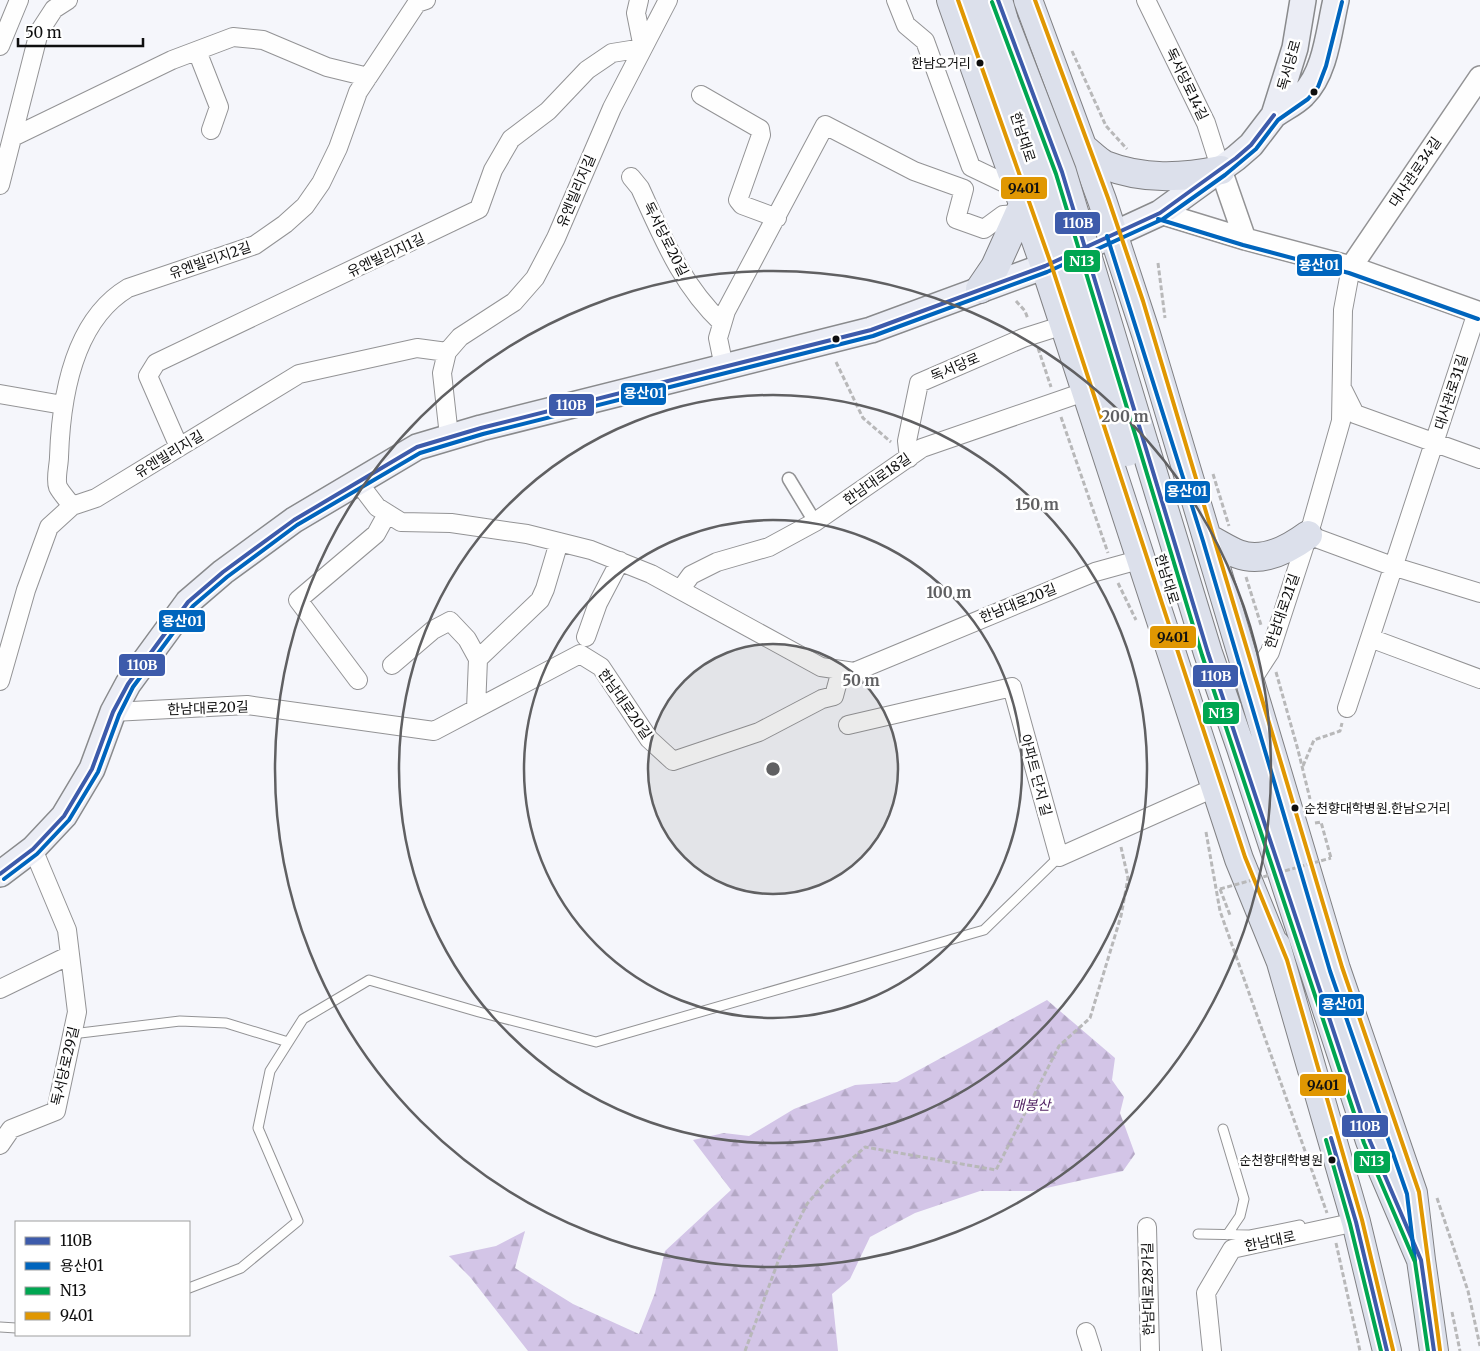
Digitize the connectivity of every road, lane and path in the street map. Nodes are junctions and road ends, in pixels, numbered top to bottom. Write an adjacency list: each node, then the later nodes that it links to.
1 (19, 0): 15 (street)
2 (68, 0): 23 (street)
3 (639, 0): 16 (street)
4 (668, 0): 16 (street, 유엔빌리지길)
5 (896, 0): 29 (street)
6 (951, 0): 29 (main road)
7 (976, 0): 13 (main road, 한남대로)
8 (1028, 0): 24 (main road)
9 (1146, 0): 26 (street, 독서당로14길)
10 (1303, 0): 21 (main road, 독서당로)
11 (1336, 0): 21 (main road)
12 (420, 1): 18 (street, 유엔빌리지2길)
13 (996, 16): 57 (main road, 한남대로, bridge)
14 (1069, 45): 25 (path)
15 (0, 46)
16 (643, 48): 45 (street, 유엔빌리지길); 56 (street, 유엔빌리지1길)
17 (197, 50): 18 (street); 22 (street); 23 (street)
18 (368, 77): 53 (street, 유엔빌리지2길)
19 (1480, 77): 36 (street, 대사관로34길)
20 (700, 95): 31 (street)
21 (1274, 115): 26 (main road, 독서당로)
22 (211, 130)
23 (13, 137): 28 (street)
24 (1083, 148): 26 (main road); 32 (main road)
25 (1133, 155)
26 (1221, 170): 30 (main road, 독서당로); 33 (street)
27 (631, 177): 41 (street, 독서당로20길)
28 (0, 185)
29 (1020, 203): 31 (street); 35 (main road); 37 (main road)
30 (1160, 213): 32 (main road, 독서당로); 33 (street)
31 (777, 218): 41 (street)
32 (1113, 234): 35 (main road, 독서당로); 43 (main road)
33 (1245, 239): 36 (street)
34 (1158, 263): 38 (path)
35 (1045, 266): 37 (main road, 독서당로); 42 (main road)
36 (1350, 267): 40 (street); 49 (street, 한남대로21길)
37 (980, 289): 48 (main road, 독서당로)
38 (1162, 296)
39 (1016, 301): 44 (path)
40 (1479, 312): 55 (street, 대사관로31길)
41 (722, 323): 48 (street)
42 (1064, 325): 44 (street, 독서당로); 46 (main road)
43 (1146, 334): 46 (main road); 66 (main road)
44 (1033, 335): 52 (path); 58 (street, 독서당로)
45 (447, 352): 54 (street); 56 (street, 유엔빌리지길)
46 (1075, 357): 50 (main road)
47 (836, 362): 58 (path)
48 (724, 367): 54 (main road, 독서당로)
49 (1342, 388): 55 (street, 한남대로21길); 65 (street, 한남대로21길)
50 (1087, 391): 52 (street, 한남대로18길); 68 (main road)
51 (0, 394): 53 (street)
52 (1056, 401): 58 (street, 한남대로18길); 71 (path)
53 (63, 405): 62 (street, 유엔빌리지2길)
54 (449, 436): 61 (main road, 독서당로)
55 (1434, 443): 59 (street, 대사관로31길); 70 (street, 대사관로31길)
56 (179, 447): 62 (street, 유엔빌리지길)
57 (1136, 450): 100 (main road, 한남대로); 110 (main road, 한남대로)
58 (909, 458): 64 (street, 한남대로18길)
59 (1480, 458)
60 (790, 479): 64 (street)
61 (358, 482): 63 (street, 한남대로20길); 88 (main road, 독서당로)
62 (72, 506): 84 (street, 유엔빌리지길)
63 (387, 514): 67 (street, 한남대로20길); 83 (street)
64 (815, 522): 72 (street, 한남대로18길)
65 (1308, 535): 66 (main road); 70 (street); 78 (street, 한남대로21길)
66 (1209, 539): 85 (main road)
67 (559, 542): 69 (street, 한남대로20길); 79 (street)
68 (1142, 559): 71 (street, 한남대로20길); 92 (main road)
69 (620, 562): 72 (street, 한남대로20길); 76 (street)
70 (1392, 566): 73 (street); 77 (street, 대사관로31길)
71 (1113, 567): 75 (path); 81 (street, 한남대로20길)
72 (680, 590): 81 (street, 한남대로20길)
73 (1480, 593)
74 (1260, 619): 78 (path)
75 (1140, 627)
76 (586, 636)
77 (1370, 638): 82 (street); 86 (street, 대사관로31길)
78 (1270, 652): 85 (street, 한남대로21길); 90 (path)
79 (478, 659): 80 (street); 87 (street)
80 (392, 664)
81 (841, 670): 87 (street, 한남대로20길)
82 (1480, 679)
83 (358, 680)
84 (0, 681)
85 (1250, 683): 110 (main road)
86 (1347, 708): 91 (path)
87 (476, 709): 88 (street, 한남대로20길)
88 (113, 712): 95 (main road, 독서당로)
89 (848, 725): 96 (street, 아파트 단지 길)
90 (1298, 750)
91 (1302, 767)
92 (1208, 791): 94 (street); 100 (main road); 106 (path)
93 (1315, 823): 98 (path, bridge)
94 (1114, 833): 96 (street); 115 (path)
95 (32, 849): 97 (main road, 독서당로); 99 (street, 독서당로29길)
96 (1058, 857): 103 (lane)
97 (0, 874)
98 (1230, 915)
99 (70, 955): 101 (street); 102 (street, 독서당로29길)
100 (1281, 962): 106 (main road, 한남대로)
101 (0, 989)
102 (72, 1034): 103 (lane); 105 (street, 독서당로29길)
103 (288, 1042): 111 (lane)
104 (1223, 1129): 109 (lane)
105 (0, 1145)
106 (1344, 1225): 109 (lane); 118 (street, 한남대로); 119 (path); 120 (main road, 한남대로)
107 (1147, 1227): 117 (street, 한남대로28가길)
108 (1198, 1234): 109 (lane)
109 (1227, 1235)
110 (1421, 1260): 121 (main road, 한남대로)
111 (190, 1288)
112 (0, 1327): 113 (lane)
113 (15, 1328)
114 (1086, 1332): 116 (street)
115 (745, 1351)
116 (1092, 1351)
117 (1150, 1351)
118 (1212, 1351)
119 (1360, 1351)
120 (1387, 1351)
121 (1434, 1351)

